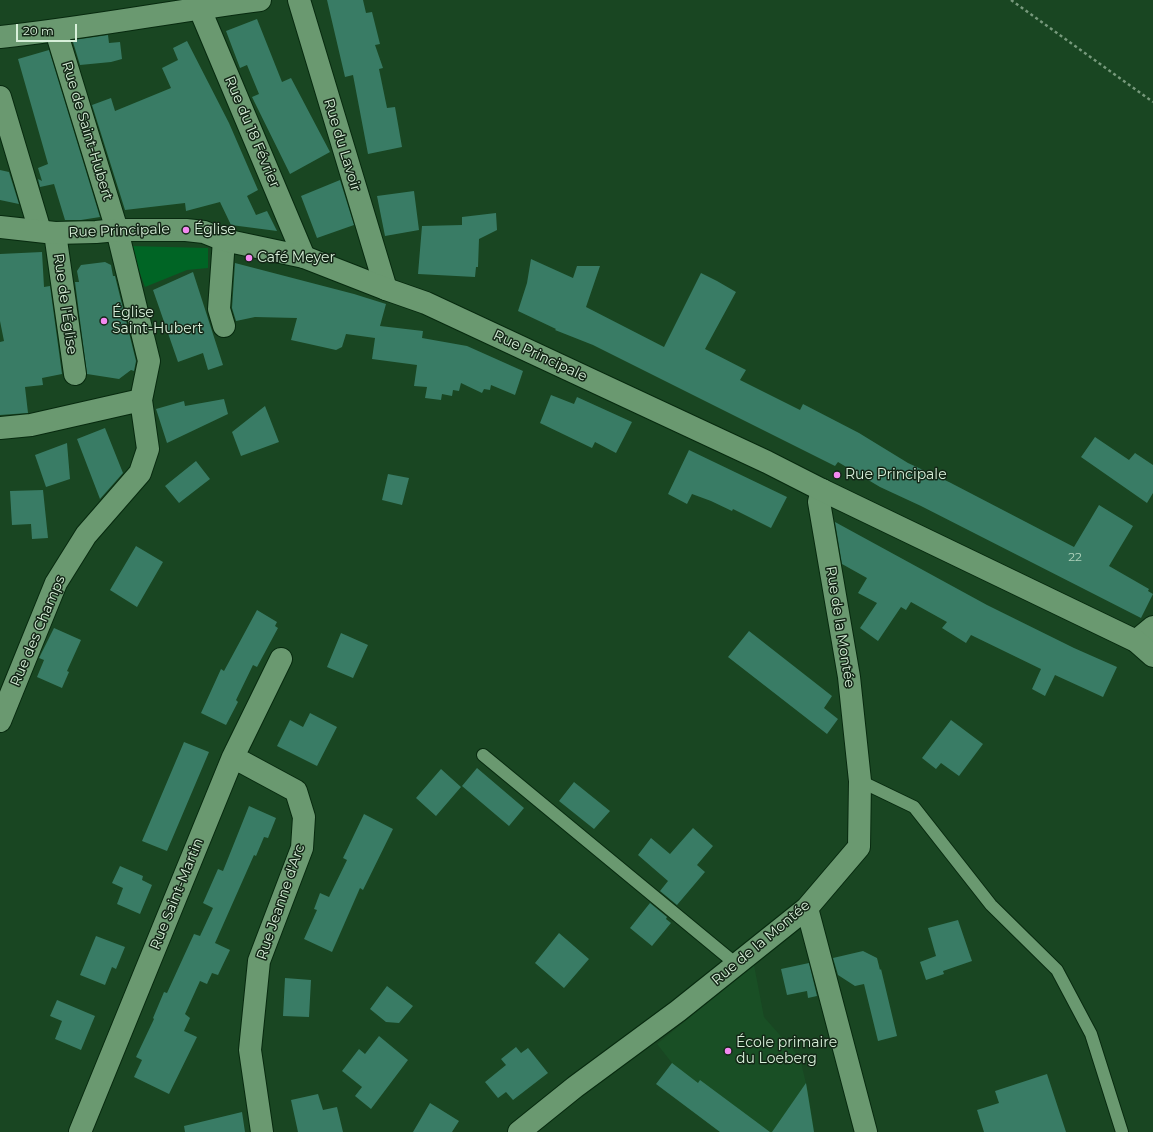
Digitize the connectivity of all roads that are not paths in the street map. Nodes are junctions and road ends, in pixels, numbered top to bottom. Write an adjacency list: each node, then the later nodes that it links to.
1 (260, 0): 3 (street)
2 (299, 0): 12 (street, Rue du Lavoir)
3 (199, 7): 4 (street); 11 (street, Rue du 18 Février)
4 (56, 31): 5 (street); 8 (street, Rue de Saint-Hubert)
5 (0, 38)
6 (0, 97): 9 (street, Rue de l'Église)
7 (0, 227): 9 (street, Rue Principale)
8 (117, 230): 9 (street, Rue Principale); 10 (street, Rue Principale); 15 (street)
9 (48, 232): 14 (street, Rue de l'Église)
10 (224, 240): 11 (street, Rue Principale); 13 (street)
11 (304, 257): 12 (street, Rue Principale)
12 (386, 289): 17 (street, Rue Principale)
13 (224, 326)
14 (75, 374)
15 (140, 400): 16 (street); 22 (street, Rue des Champs)
16 (0, 428)
17 (822, 490): 19 (street, Rue Principale); 25 (street, Rue de la Montée)
18 (1153, 627): 19 (street)
19 (1136, 641): 20 (street, Rue Principale)
20 (1153, 656)
21 (281, 659): 24 (street, Rue Saint-Martin)
22 (0, 721)
23 (483, 755): 27 (lane)
24 (234, 757): 28 (street, Rue Saint-Martin); 29 (street, Rue Jeanne d'Arc)
25 (860, 781): 26 (street, Rue de la Montée); 32 (lane)
26 (807, 908): 27 (street, Rue de la Montée); 31 (street)
27 (736, 964): 30 (street, Rue de la Montée)
28 (80, 1132)
29 (262, 1132)
30 (519, 1132)
31 (866, 1132)
32 (1122, 1132)

